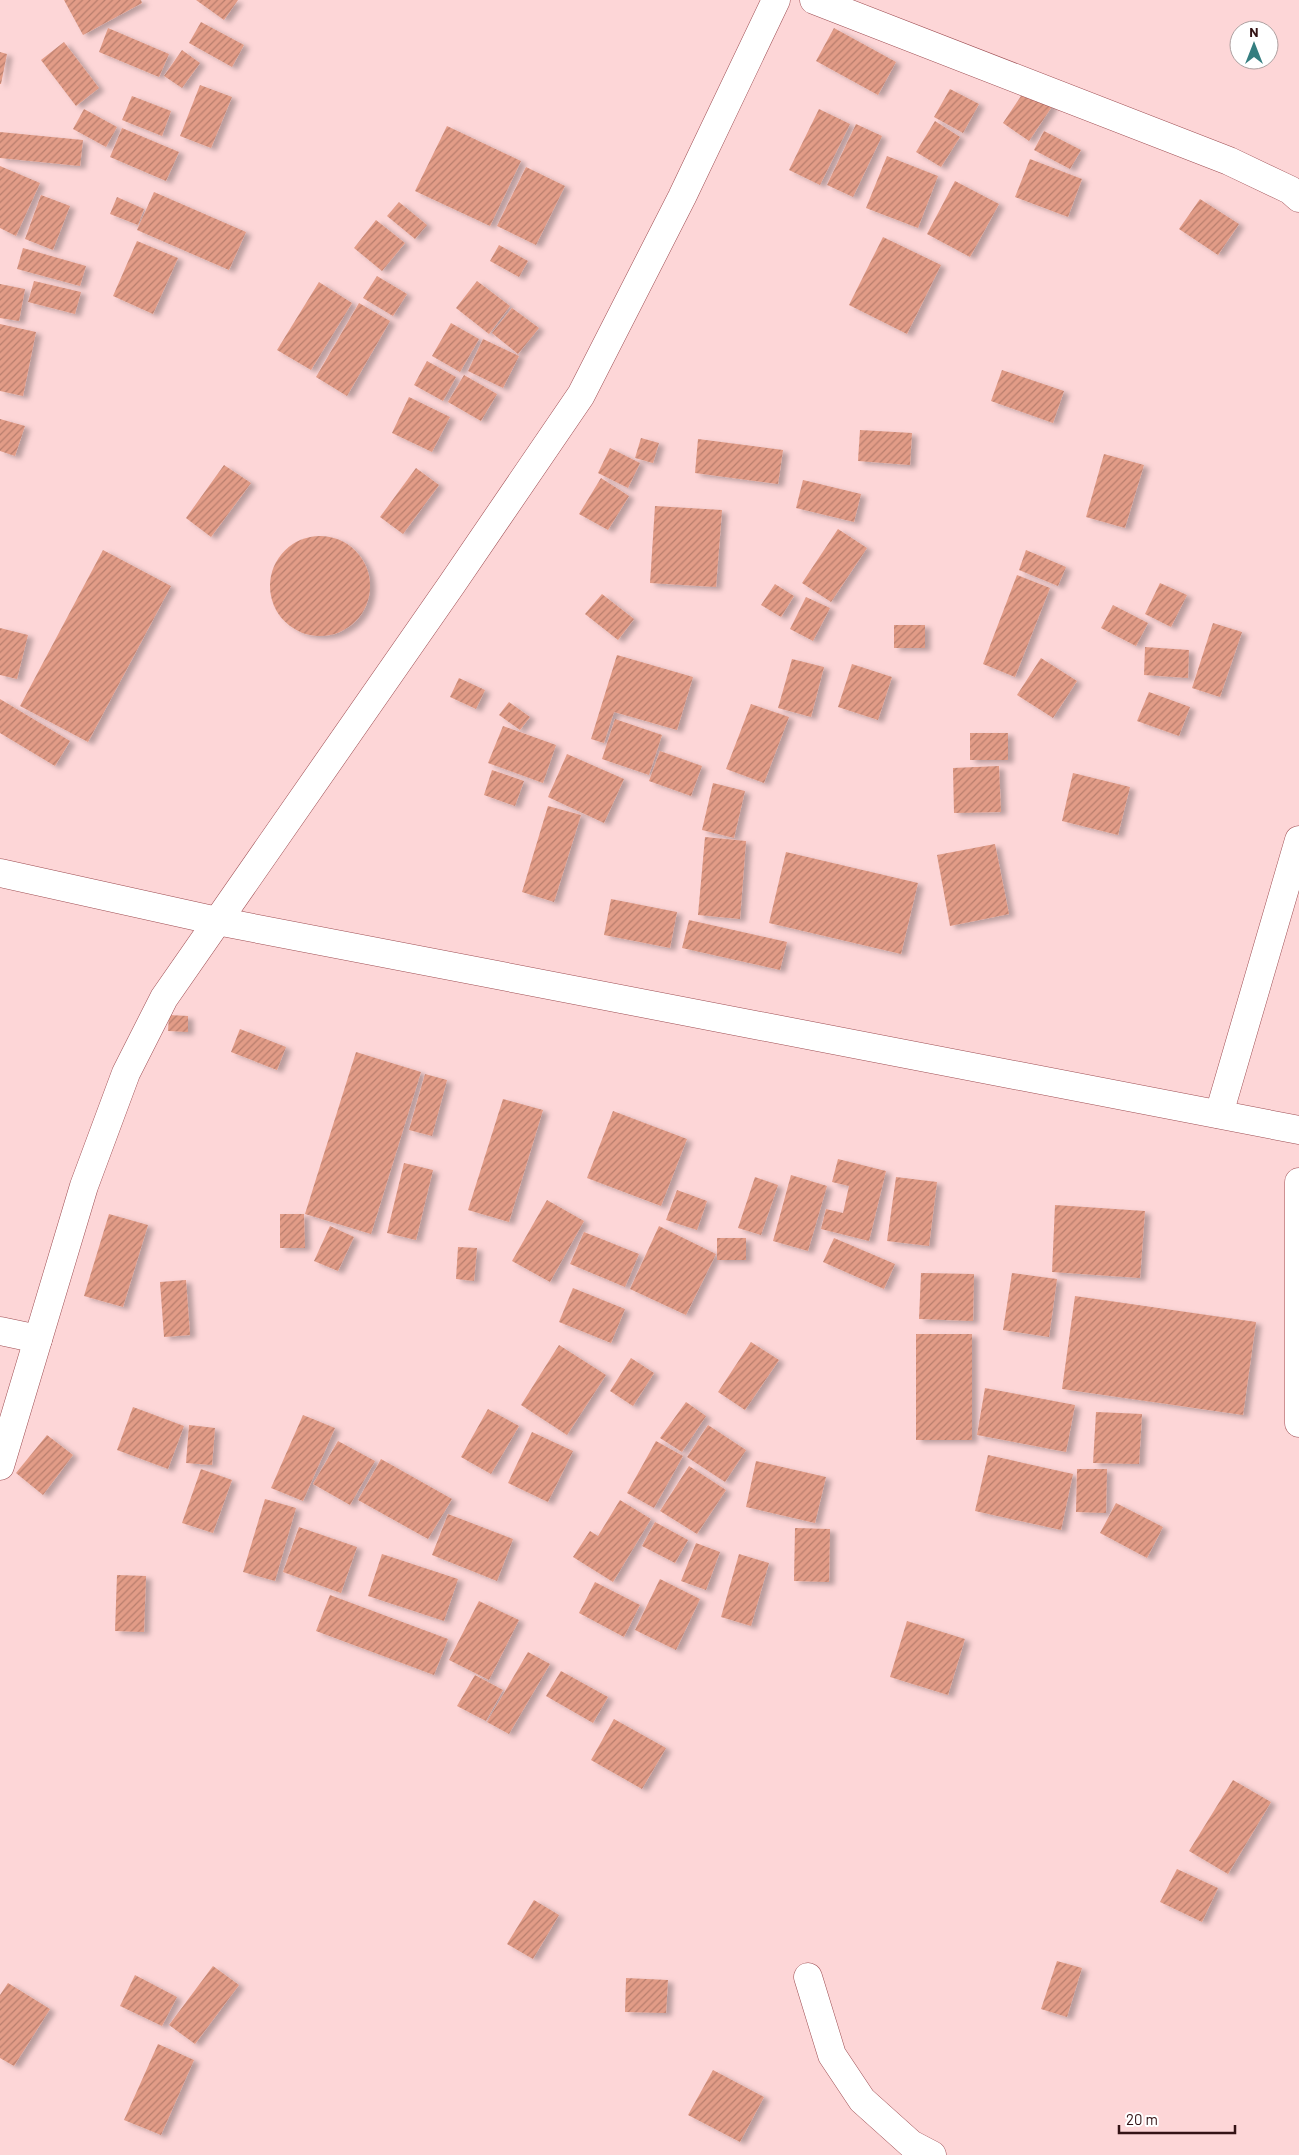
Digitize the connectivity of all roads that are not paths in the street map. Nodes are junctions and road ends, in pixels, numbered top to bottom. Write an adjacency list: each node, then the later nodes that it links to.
1 (776, 0): 6 (street)
2 (814, 0): 3 (street)
3 (1299, 198)
4 (1299, 840): 7 (street)
5 (0, 873): 6 (street)
6 (217, 921): 7 (street); 11 (street)
7 (1219, 1114): 8 (street)
8 (1299, 1130)
9 (1299, 1182): 12 (street)
10 (0, 1331): 11 (street)
11 (38, 1339): 13 (street)
12 (1299, 1423)
13 (0, 1466)
14 (808, 1977): 15 (street)
15 (932, 2155)

